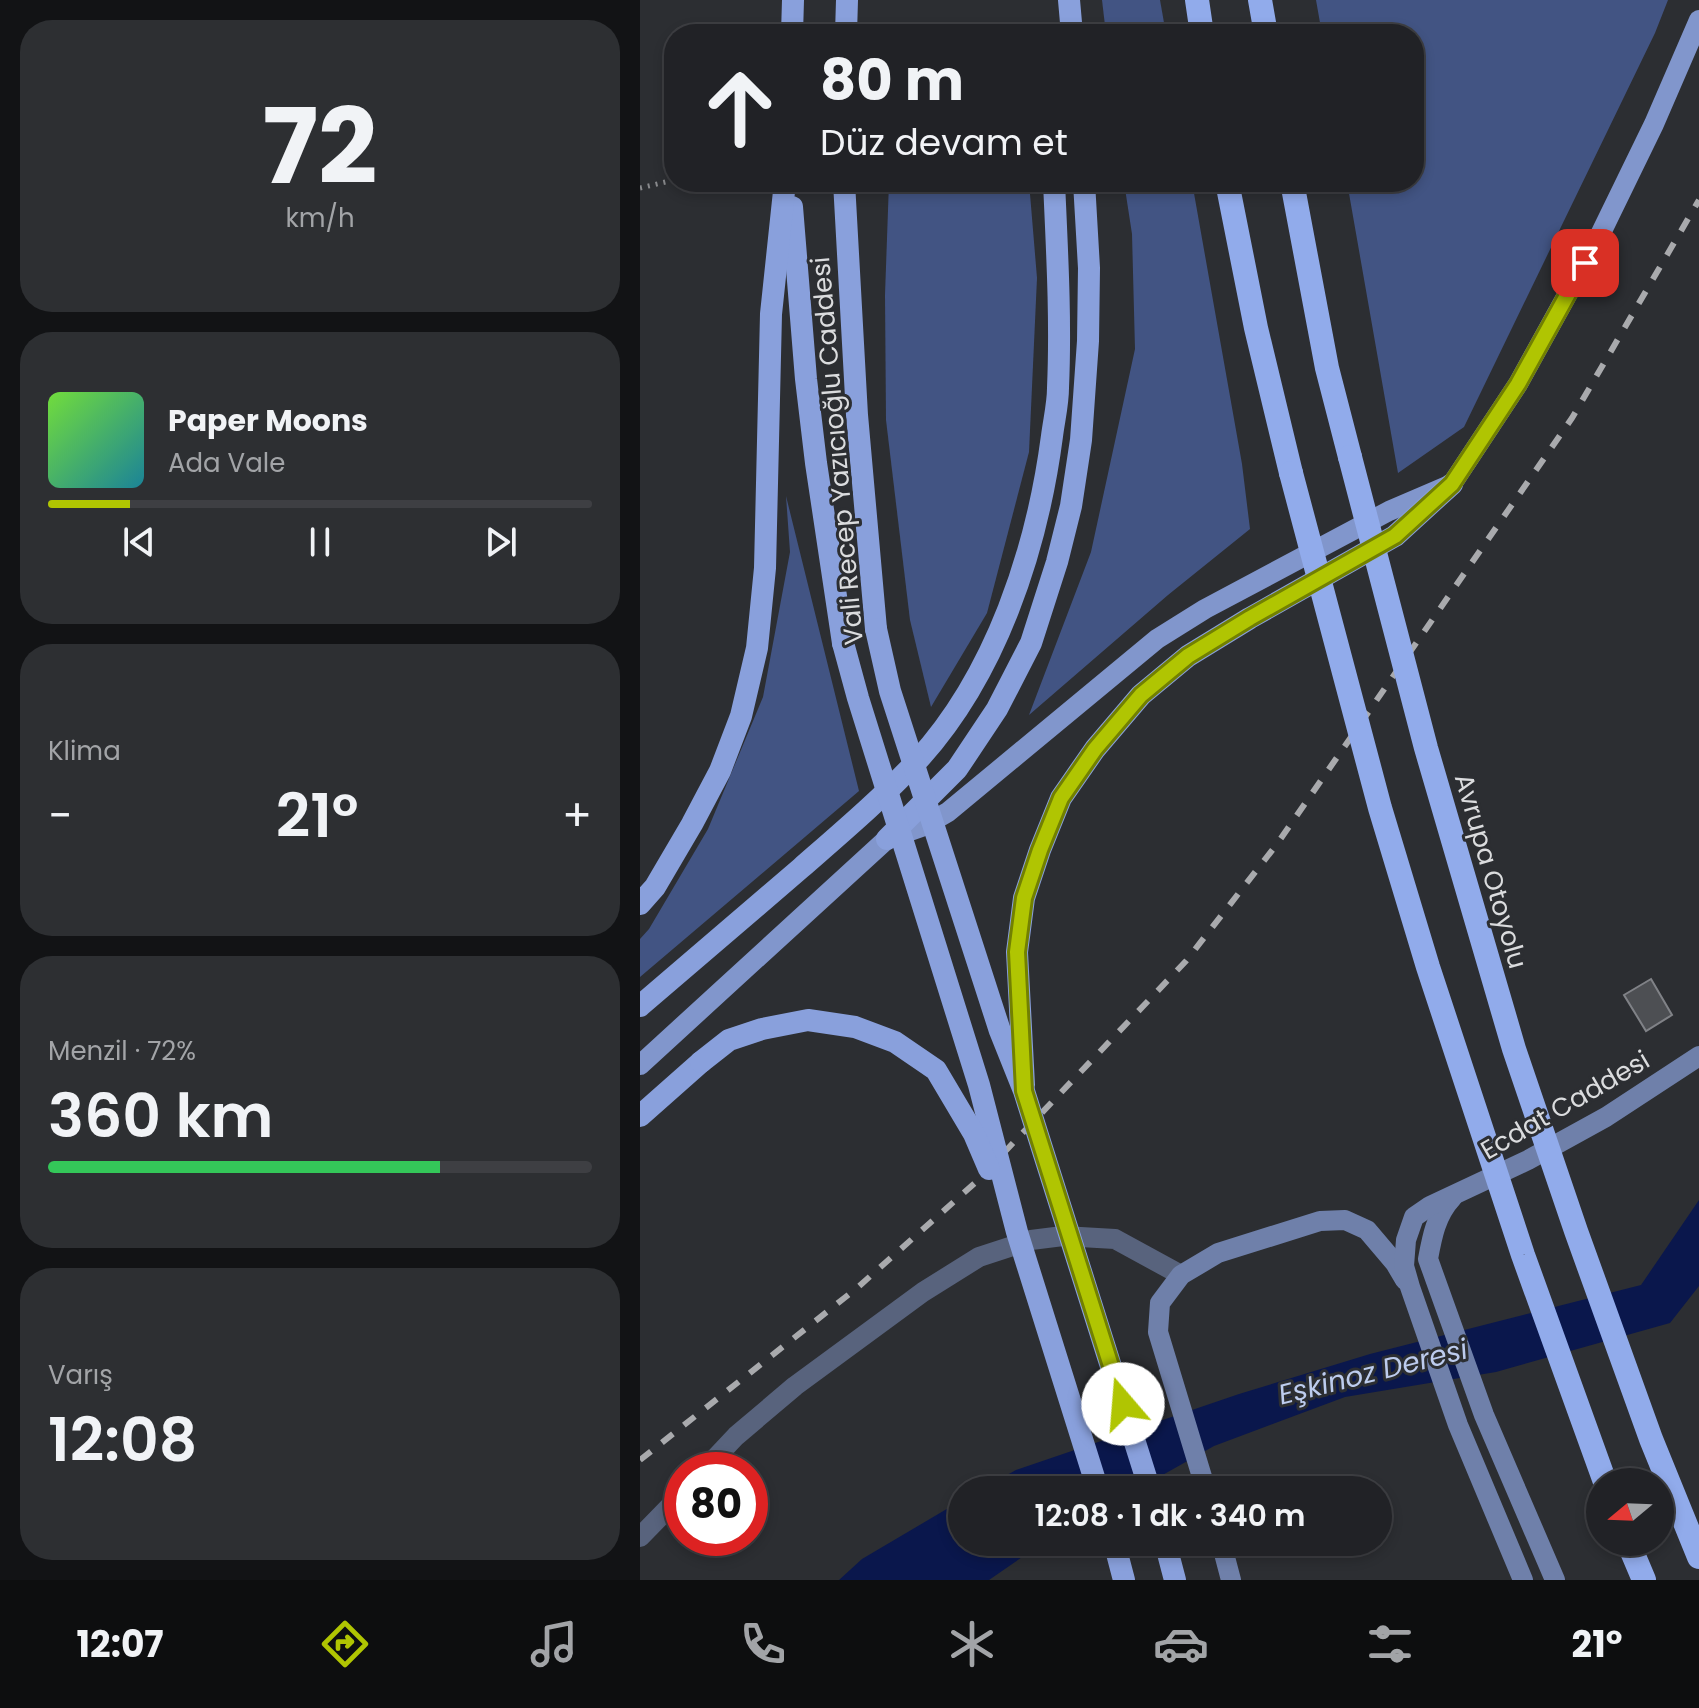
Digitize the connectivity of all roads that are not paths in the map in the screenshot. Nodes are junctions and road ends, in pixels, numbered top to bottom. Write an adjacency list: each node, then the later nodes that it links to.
1 (1069, 0): 7 (highway)
2 (1197, 0): 8 (highway)
3 (1260, 0): 9 (highway)
4 (847, 4): 6 (highway)
5 (1699, 20): 17 (main road)
6 (846, 24)
7 (1071, 24)
8 (1201, 24)
9 (1264, 24)
10 (787, 192): 19 (highway)
11 (789, 192): 26 (highway, Vali Recep Yazıcıoğlu Caddesi, bridge)
12 (845, 192): 23 (highway, Vali Recep Yazıcıoğlu Caddesi, bridge)
13 (1054, 192): 20 (highway)
14 (1085, 192): 18 (highway)
15 (1229, 192): 30 (highway, bridge)
16 (1294, 192): 40 (highway, Avrupa Otoyolu, bridge)
17 (1452, 484): 18 (main road); 23 (highway)
18 (887, 839): 22 (main road)
19 (640, 904)
20 (640, 1006)
21 (1699, 1056): 25 (main road, Ecdat Caddesi)
22 (640, 1065)
23 (1024, 1091): 32 (highway, Vali Recep Yazıcıoğlu Caddesi, bridge)
24 (640, 1116): 26 (highway, bridge)
25 (1454, 1195): 28 (main road, Ecdat Caddesi); 45 (main road)
26 (1017, 1232): 31 (highway, Vali Recep Yazıcıoğlu Caddesi, bridge)
27 (1181, 1275): 28 (main road); 29 (street); 33 (main road)
28 (1410, 1287): 44 (main road, Ecdat Caddesi)
29 (721, 1452)
30 (1600, 1468)
31 (1094, 1476)
32 (1146, 1476)
33 (1202, 1476)
34 (664, 1512): 35 (street)
35 (640, 1537)
36 (1117, 1556): 41 (highway)
37 (1169, 1556): 42 (highway)
38 (1225, 1556): 43 (main road)
39 (1634, 1556): 46 (highway)
40 (1699, 1557)
41 (1124, 1580)
42 (1175, 1580)
43 (1231, 1580)
44 (1523, 1580)
45 (1555, 1580)
46 (1644, 1580)

